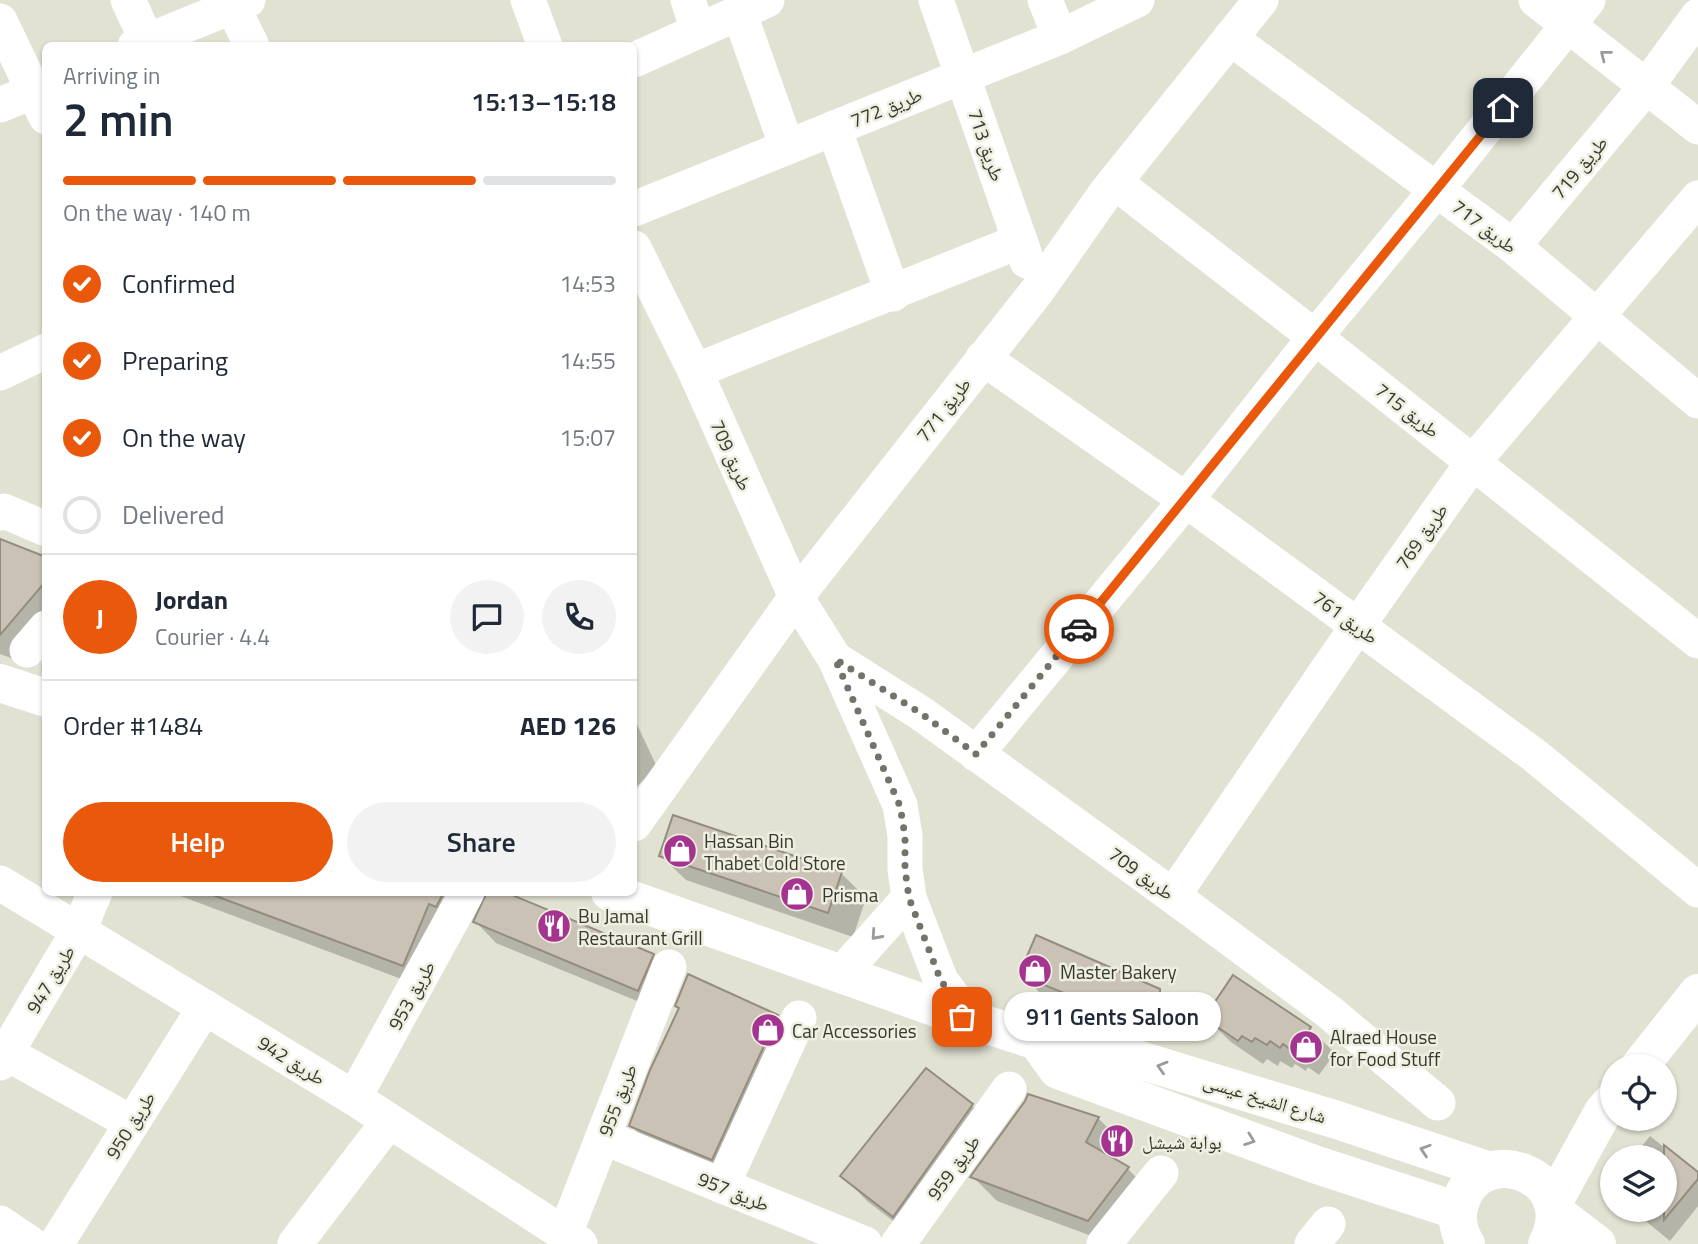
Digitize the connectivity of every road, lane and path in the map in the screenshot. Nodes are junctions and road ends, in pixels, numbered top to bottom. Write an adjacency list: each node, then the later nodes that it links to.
1 (128, 0): 15 (street)
2 (528, 0): 18 (street)
3 (936, 0): 20 (street, طريق 713)
4 (1045, 0): 14 (street)
5 (1137, 0): 14 (street, طريق 772)
6 (1536, 0): 10 (street)
7 (236, 3): 16 (street); 17 (street)
8 (753, 6): 11 (street); 26 (street)
9 (1240, 13): 27 (street, طريق 771); 28 (street, طريق 717)
10 (1579, 13): 21 (street, one-way to 10); 28 (street)
11 (693, 15): 19 (street)
12 (1698, 16): 21 (street, طريق 719)
13 (0, 21): 22 (street)
14 (1060, 37): 20 (street, طريق 772)
15 (141, 42)
16 (143, 42)
17 (251, 42)
18 (544, 42)
19 (637, 58)
20 (962, 76): 25 (street, طريق 772); 31 (street, طريق 713)
21 (1646, 87): 24 (street); 32 (street, طريق 719)
22 (42, 98): 23 (street)
23 (0, 106)
24 (1698, 127)
25 (834, 128): 26 (street, طريق 772); 35 (street)
26 (787, 147): 30 (street, طريق 772)
27 (1116, 183): 34 (street, طريق 771); 37 (street, طريق 715)
28 (1437, 189): 32 (street, طريق 717); 37 (street)
29 (1698, 198): 36 (street, طريق 769)
30 (637, 208)
31 (1020, 241): 34 (street, طريق 713); 35 (street)
32 (1513, 246): 36 (street, طريق 717)
33 (637, 254): 40 (street, طريق 709)
34 (1037, 291): 39 (street, طريق 771)
35 (893, 294): 40 (street)
36 (1597, 316): 42 (street, طريق 717); 43 (street, طريق 769)
37 (1315, 337): 43 (street, طريق 715); 44 (street)
38 (42, 353): 41 (street)
39 (983, 358): 44 (street, طريق 761); 47 (street, طريق 771)
40 (695, 371): 47 (street, طريق 709)
41 (0, 373)
42 (1698, 401)
43 (1473, 462): 48 (street, طريق 769); 49 (street, طريق 715)
44 (1186, 500): 48 (street, طريق 761); 53 (street)
45 (1, 510): 46 (street)
46 (42, 527)
47 (796, 597): 50 (street, طريق 709); 54 (street, طريق 771)
48 (1357, 625): 56 (street, طريق 761); 60 (street, طريق 769)
49 (1698, 641)
50 (835, 659): 53 (street, طريق 709); 61 (street, طريق 709)
51 (0, 684): 52 (street)
52 (42, 697)
53 (976, 754): 60 (street, طريق 709)
54 (637, 820)
55 (0, 883): 62 (street, طريق 942)
56 (1698, 890)
57 (93, 896): 62 (street, طريق 947)
58 (465, 896): 73 (street, طريق 953)
59 (621, 896): 64 (street, شارع الشيخ عيسى)
60 (1173, 896): 74 (street, طريق 709)
61 (909, 898): 64 (street, one-way to 64); 67 (street, طريق 709)
62 (79, 930): 66 (street, طريق 942); 71 (street, طريق 947)
63 (669, 967): 79 (street, طريق 955)
64 (842, 973): 67 (street, شارع الشيخ عيسى)
65 (1698, 993): 70 (street)
66 (205, 1007): 73 (street, طريق 942); 77 (street, طريق 950)
67 (962, 1017): 69 (street, شارع الشيخ عيسى)
68 (799, 1018): 82 (street)
69 (1037, 1041): 80 (street, شارع الشيخ عيسى, one-way to 69); 85 (street, one-way to 85)
70 (1650, 1054)
71 (3, 1058): 77 (street)
72 (1009, 1089): 91 (street, طريق 959)
73 (354, 1098): 76 (street, طريق 942)
74 (1437, 1103)
75 (1600, 1112): 80 (street)
76 (389, 1121): 86 (street, طريق 942); 89 (street)
77 (132, 1122): 88 (street, طريق 950)
78 (1600, 1123): 83 (street)
79 (603, 1137): 82 (street, طريق 957); 86 (street, طريق 955)
80 (1506, 1171): 83 (street); 85 (street)
81 (1161, 1173): 92 (street)
82 (722, 1186): 90 (street, طريق 957)
83 (1552, 1220): 93 (street)
84 (0, 1223): 87 (street)
85 (1462, 1235)
86 (573, 1239)
87 (31, 1244)
88 (55, 1244)
89 (296, 1244)
90 (865, 1244)
91 (898, 1244)
92 (1104, 1244)
93 (1597, 1244)

